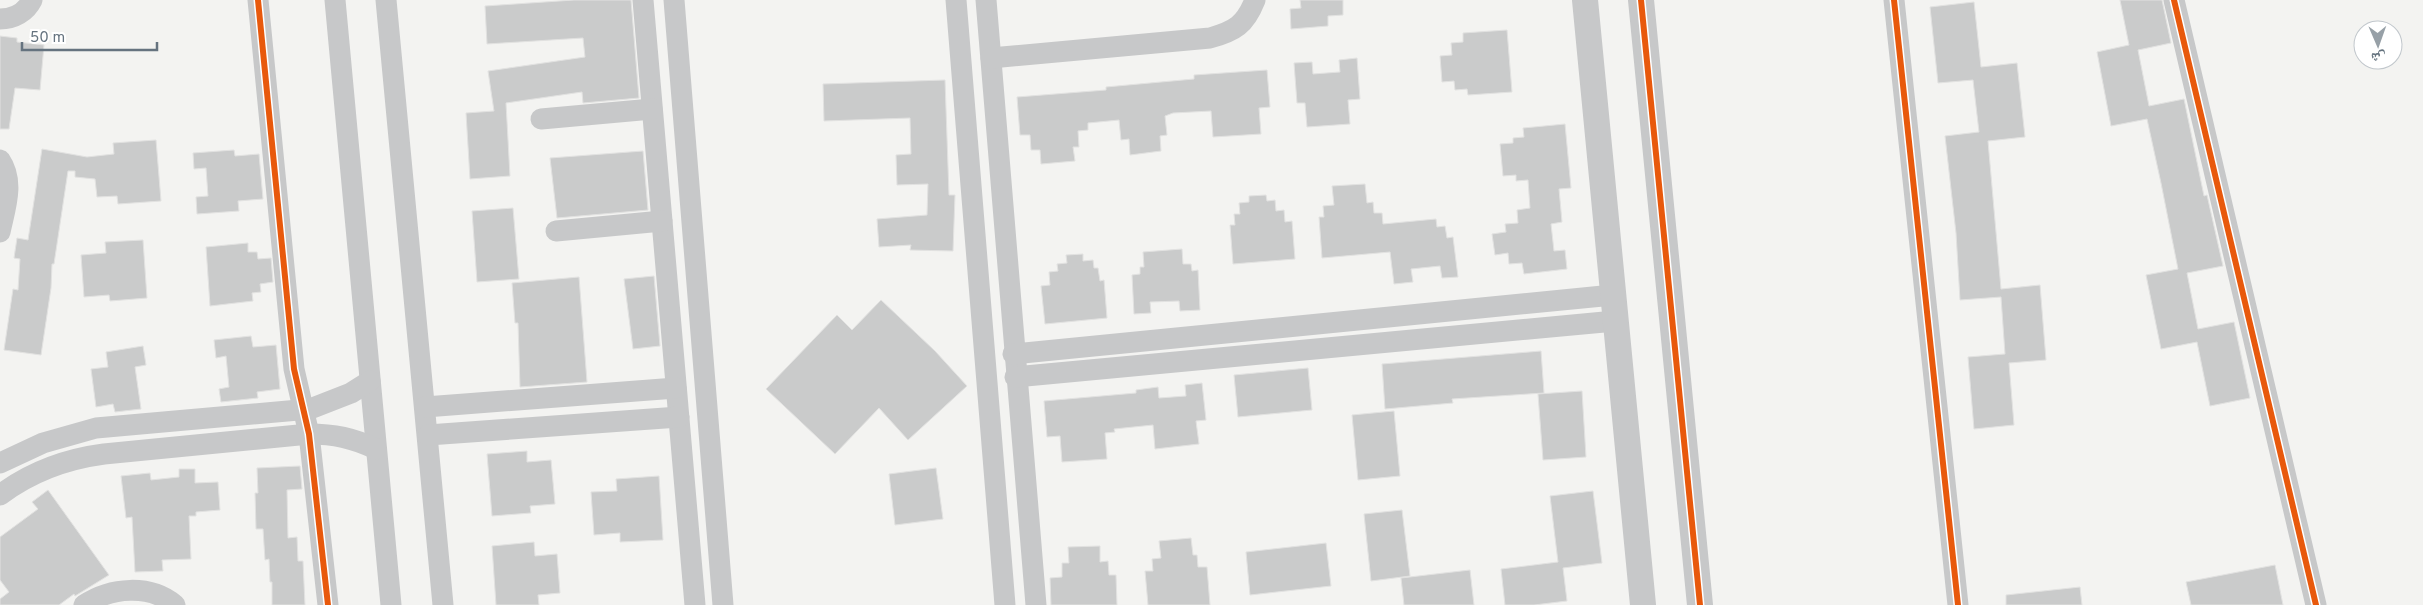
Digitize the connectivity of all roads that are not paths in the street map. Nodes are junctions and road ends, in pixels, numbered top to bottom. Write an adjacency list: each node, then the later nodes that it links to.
1 (32, 0): 14 (street)
2 (258, 0): 31 (street)
3 (335, 0): 28 (street)
4 (386, 0): 30 (street)
5 (643, 0): 16 (street)
6 (674, 0): 19 (street)
7 (956, 0): 47 (street)
8 (986, 0): 15 (street)
9 (1255, 0): 15 (street)
10 (1585, 0): 24 (street)
11 (1642, 0): 50 (street)
12 (1894, 0): 51 (street)
13 (2174, 0): 52 (street)
14 (0, 19)
15 (991, 58): 26 (street)
16 (652, 109): 17 (street); 20 (street)
17 (541, 119)
18 (0, 160): 23 (street)
19 (688, 170): 20 (street); 46 (street)
20 (658, 173): 21 (street)
21 (662, 221): 22 (street); 29 (street)
22 (556, 231)
23 (0, 232)
24 (1613, 295): 25 (street); 26 (street)
25 (1615, 321): 27 (street); 49 (street)
26 (1014, 354): 27 (street)
27 (1015, 377): 48 (street)
28 (370, 381): 31 (street); 37 (street)
29 (676, 388): 30 (street); 32 (street)
30 (425, 407): 35 (street)
31 (303, 409): 33 (street); 34 (street)
32 (679, 417): 35 (street); 45 (street)
33 (158, 423): 36 (street); 38 (street)
34 (309, 434): 36 (street); 37 (street); 42 (street)
35 (428, 435): 44 (street)
36 (161, 447): 39 (street)
37 (376, 449): 43 (street)
38 (0, 463)
39 (0, 495)
40 (84, 605): 41 (street)
41 (175, 605)
42 (328, 605)
43 (390, 605)
44 (443, 605)
45 (695, 605)
46 (724, 605)
47 (1005, 605)
48 (1036, 605)
49 (1643, 605)
50 (1700, 605)
51 (1958, 605)
52 (2316, 605)

